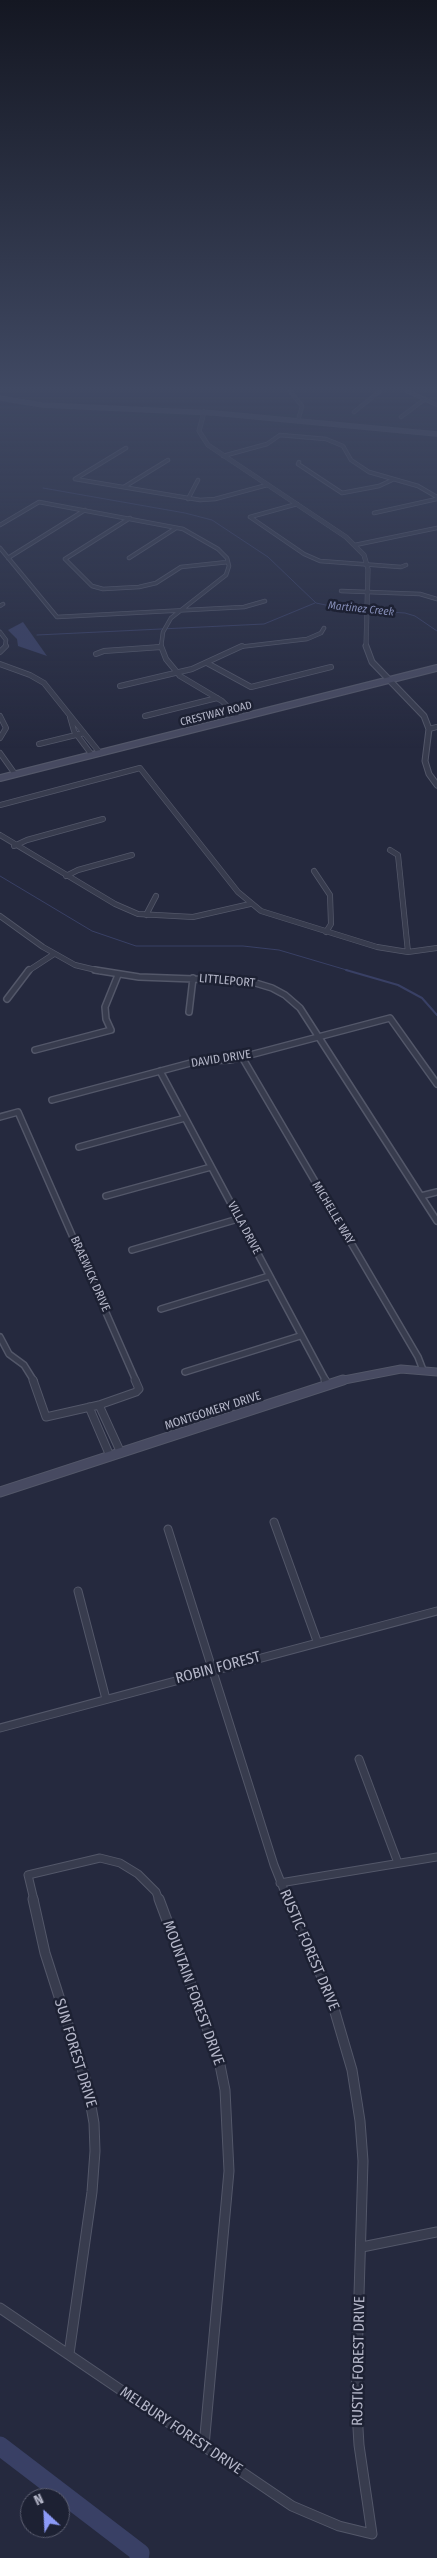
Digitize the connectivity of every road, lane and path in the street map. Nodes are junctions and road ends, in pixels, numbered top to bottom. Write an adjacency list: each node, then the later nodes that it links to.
1 (25, 510): 9 (street)
2 (84, 510): 14 (street)
3 (86, 510): 8 (street)
4 (273, 510): 17 (street)
5 (305, 510): 12 (street)
6 (385, 510): 7 (street)
7 (374, 513)
8 (130, 518): 10 (street); 16 (street)
9 (0, 525)
10 (176, 528): 15 (street); 16 (street)
11 (437, 528): 12 (street)
12 (355, 544): 17 (street)
13 (0, 548): 14 (street)
14 (8, 558): 23 (street)
15 (129, 558)
16 (228, 562): 23 (street)
17 (367, 565): 18 (street); 20 (street)
18 (406, 565)
19 (341, 591): 20 (street)
20 (367, 592): 21 (street); 34 (street)
21 (437, 599)
22 (265, 601): 23 (street)
23 (180, 610): 26 (street)
24 (324, 628): 29 (street)
25 (0, 632): 27 (street)
26 (162, 647): 28 (street); 33 (street)
27 (0, 652)
28 (96, 654)
29 (207, 663): 31 (street); 33 (street)
30 (0, 664): 39 (street)
31 (331, 667)
32 (437, 668): 34 (main road, CRESTWAY ROAD)
33 (177, 672): 35 (street); 36 (street)
34 (390, 680): 40 (main road, CRESTWAY ROAD); 42 (street)
35 (120, 686)
36 (218, 698): 38 (street); 40 (street)
37 (0, 716): 45 (street)
38 (145, 716)
39 (70, 717): 43 (street); 44 (street)
40 (239, 718): 48 (main road, CRESTWAY ROAD)
41 (437, 727): 42 (street)
42 (429, 729): 52 (street)
43 (84, 733): 44 (street); 48 (street)
44 (77, 735): 46 (street); 49 (street)
45 (0, 738)
46 (39, 744)
47 (0, 753): 50 (street)
48 (100, 753): 49 (main road, CRESTWAY ROAD)
49 (92, 755): 50 (main road, CRESTWAY ROAD)
50 (15, 774): 51 (main road, CRESTWAY ROAD)
51 (0, 778)
52 (437, 785)
53 (0, 805): 62 (street)
54 (103, 819): 56 (street)
55 (0, 836): 56 (street)
56 (14, 846): 60 (street)
57 (390, 850): 69 (street)
58 (132, 855): 60 (street)
59 (314, 871): 67 (street)
60 (66, 876): 63 (street)
61 (156, 896): 63 (street)
62 (250, 904): 63 (street); 67 (street)
63 (146, 915)
64 (0, 916): 65 (street, LITTLEPORT)
65 (7, 920): 66 (street); 70 (street, LITTLEPORT)
66 (0, 925)
67 (326, 932): 69 (street)
68 (437, 948): 69 (street)
69 (408, 952)
70 (54, 954): 71 (street, LITTLEPORT); 73 (street)
71 (118, 975): 72 (street, LITTLEPORT); 76 (street)
72 (193, 978): 74 (street); 75 (street, LITTLEPORT)
73 (6, 999)
74 (190, 1012)
75 (318, 1037): 77 (street, DAVID DRIVE); 79 (street, DAVID DRIVE); 87 (street, LITTLEPORT)
76 (34, 1050)
77 (242, 1057): 78 (street, DAVID DRIVE); 95 (street, MICHELLE WAY)
78 (160, 1072): 80 (street, DAVID DRIVE); 82 (street, VILLA DRIVE)
79 (437, 1084)
80 (52, 1100)
81 (0, 1116): 99 (street, BRAEWICK DRIVE)
82 (185, 1118): 83 (street); 84 (street, VILLA DRIVE)
83 (79, 1147)
84 (211, 1167): 86 (street); 88 (street, VILLA DRIVE)
85 (437, 1192): 87 (street)
86 (106, 1196)
87 (422, 1196): 89 (street, LITTLEPORT)
88 (238, 1219): 90 (street); 91 (street, VILLA DRIVE)
89 (437, 1221)
90 (132, 1250)
91 (269, 1276): 92 (street); 93 (street, VILLA DRIVE)
92 (162, 1309)
93 (300, 1336): 96 (street); 98 (street, VILLA DRIVE)
94 (0, 1337): 100 (street, BRAEWICK DRIVE)
95 (423, 1370): 97 (main road, MONTGOMERY DRIVE); 98 (main road, MONTGOMERY DRIVE)
96 (185, 1372)
97 (437, 1372)
98 (328, 1385): 101 (main road, MONTGOMERY DRIVE)
99 (99, 1404): 100 (street, BRAEWICK DRIVE); 101 (street)
100 (89, 1407): 102 (street)
101 (121, 1452): 102 (main road, MONTGOMERY DRIVE)
102 (110, 1456): 103 (main road, MONTGOMERY DRIVE)
103 (0, 1492)
104 (274, 1522): 108 (street)
105 (168, 1529): 109 (street, RUSTIC FOREST DRIVE)
106 (78, 1591): 110 (street)
107 (437, 1611): 108 (street, ROBIN FOREST)
108 (317, 1641): 109 (street, ROBIN FOREST)
109 (213, 1670): 110 (street, ROBIN FOREST); 116 (street, RUSTIC FOREST DRIVE)
110 (106, 1699): 111 (street, ROBIN FOREST)
111 (0, 1728)
112 (359, 1759): 114 (street)
113 (437, 1857): 114 (street)
114 (398, 1864): 116 (street)
115 (28, 1875): 120 (street, SUN FOREST DRIVE); 121 (street, MOUNTAIN FOREST DRIVE)
116 (280, 1883): 118 (street, RUSTIC FOREST DRIVE)
117 (437, 2232): 118 (street)
118 (362, 2247): 122 (street, RUSTIC FOREST DRIVE)
119 (0, 2308): 120 (street, MELBURY FOREST DRIVE)
120 (69, 2354): 121 (street, MELBURY FOREST DRIVE)
121 (204, 2446): 122 (street, MELBURY FOREST DRIVE)
122 (372, 2534)

